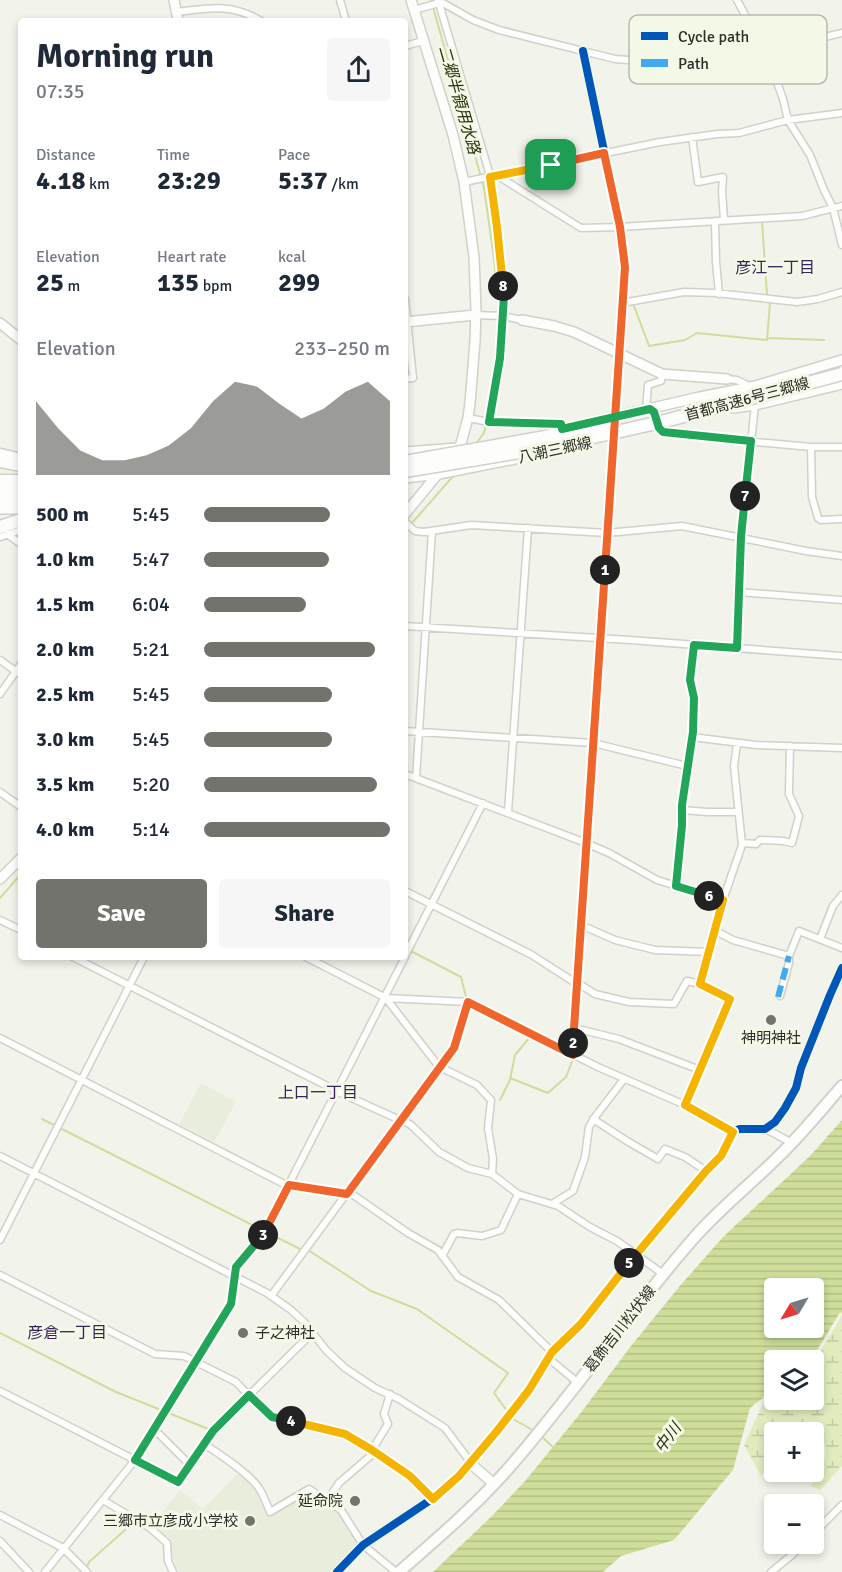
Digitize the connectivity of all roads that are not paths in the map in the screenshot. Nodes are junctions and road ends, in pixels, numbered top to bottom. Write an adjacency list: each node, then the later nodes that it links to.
1 (174, 0): 8 (main road)
2 (340, 0): 10 (street)
3 (411, 0): 6 (main road)
4 (737, 0): 7 (street)
5 (438, 2): 6 (street); 15 (street); 23 (street)
6 (418, 9): 13 (main road)
7 (745, 15)
8 (177, 16): 9 (street)
9 (256, 18)
10 (345, 18)
11 (842, 33): 12 (street)
12 (827, 37)
13 (423, 41): 14 (street); 24 (main road)
14 (408, 45)
15 (583, 51): 16 (street); 21 (street)
16 (629, 60)
17 (778, 84): 19 (street)
18 (842, 113): 19 (street)
19 (788, 120): 20 (street); 26 (street)
20 (692, 137): 21 (street); 27 (street)
21 (604, 153): 22 (street); 29 (street)
22 (498, 176): 23 (street); 29 (street)
23 (490, 177): 24 (street); 35 (street)
24 (468, 181): 34 (main road)
25 (842, 206): 26 (street)
26 (833, 208): 27 (street); 30 (street)
27 (723, 220): 28 (street)
28 (715, 221): 29 (street); 32 (street)
29 (620, 227): 33 (street)
30 (842, 245)
31 (842, 292): 32 (street)
32 (718, 294): 33 (street)
33 (622, 303): 41 (street)
34 (476, 315): 35 (street); 37 (main road); 55 (main road)
35 (503, 316): 36 (street); 56 (street)
36 (522, 320): 41 (main road)
37 (408, 322)
38 (0, 323): 39 (main road)
39 (18, 336)
40 (408, 338): 46 (street)
41 (619, 353): 44 (main road); 54 (street)
42 (842, 358): 49 (main road); 50 (main road, 八潮三郷線)
43 (842, 365): 67 (highway, 首都高速6号三郷線, bridge)
44 (662, 374): 47 (main road); 53 (street)
45 (842, 374): 71 (highway, 首都高速6号三郷線, bridge)
46 (408, 379)
47 (727, 379): 49 (street)
48 (842, 382): 51 (main road); 52 (main road, 八潮三郷線)
49 (747, 385): 50 (main road)
50 (735, 389): 53 (main road, 八潮三郷線)
51 (755, 405): 52 (main road); 60 (street)
52 (731, 408): 57 (main road, 八潮三郷線)
53 (648, 409): 54 (main road, 八潮三郷線); 57 (street)
54 (615, 418): 58 (main road, 八潮三郷線); 59 (street)
55 (472, 419): 56 (street); 61 (main road)
56 (489, 422): 58 (street)
57 (659, 428): 59 (main road, 八潮三郷線); 60 (street)
58 (561, 429): 61 (main road, 八潮三郷線); 64 (street)
59 (613, 438): 64 (main road, 八潮三郷線); 90 (street)
60 (751, 441): 62 (street); 91 (street)
61 (460, 447): 68 (main road, 八潮三郷線); 72 (main road)
62 (811, 447): 63 (street); 83 (street)
63 (842, 447)
64 (566, 448): 72 (main road, 八潮三郷線)
65 (0, 452): 66 (street)
66 (18, 456)
67 (408, 459)
68 (408, 459)
69 (0, 461): 70 (highway)
70 (18, 464)
71 (408, 471)
72 (439, 474): 73 (main road, 八潮三郷線); 82 (main road)
73 (408, 478)
74 (0, 481): 75 (highway)
75 (18, 481)
76 (0, 490): 77 (highway)
77 (18, 490)
78 (0, 499): 79 (highway)
79 (18, 499)
80 (18, 508): 81 (main road)
81 (0, 509)
82 (408, 510)
83 (842, 519)
84 (18, 522): 89 (highway)
85 (408, 525): 88 (street)
86 (528, 528): 88 (street); 90 (street); 98 (street)
87 (18, 530): 89 (street)
88 (432, 531): 97 (street)
89 (2, 533): 92 (street)
90 (607, 533): 91 (street); 99 (street)
91 (741, 537): 93 (street); 94 (street)
92 (18, 542)
93 (842, 556)
94 (739, 592): 95 (street); 101 (street)
95 (842, 600)
96 (408, 626): 97 (street)
97 (425, 627): 98 (street); 107 (street)
98 (520, 633): 99 (street); 109 (street)
99 (600, 638): 100 (street); 110 (street)
100 (694, 645): 101 (street); 108 (street)
101 (737, 648): 102 (street)
102 (842, 656)
103 (0, 660): 104 (street)
104 (18, 674): 105 (street)
105 (0, 694)
106 (408, 731): 107 (street)
107 (419, 732): 109 (street); 116 (street)
108 (692, 737): 111 (street); 114 (street)
109 (513, 738): 110 (street); 121 (street)
110 (593, 743): 114 (street); 123 (street)
111 (737, 744): 112 (street); 122 (street)
112 (790, 746): 113 (street); 124 (street)
113 (842, 748)
114 (687, 766): 120 (street)
115 (408, 775): 116 (street)
116 (416, 778): 118 (street)
117 (0, 792): 119 (street)
118 (483, 803): 121 (street); 131 (street)
119 (18, 805)
120 (682, 810): 122 (street); 127 (street)
121 (508, 812): 123 (street)
122 (738, 812): 124 (street)
123 (586, 843): 127 (street); 133 (street)
124 (742, 843): 130 (street)
125 (18, 861): 126 (main road)
126 (0, 879)
127 (676, 886): 130 (street)
128 (408, 892): 131 (street)
129 (842, 895): 136 (street)
130 (723, 900): 135 (street)
131 (432, 904): 138 (street); 146 (street)
132 (0, 920): 134 (street)
133 (581, 924): 139 (street); 146 (street)
134 (18, 929)
135 (714, 930): 139 (street); 140 (street)
136 (820, 939): 137 (street); 140 (street)
137 (842, 948)
138 (408, 951)
139 (709, 952): 147 (street)
140 (789, 956): 149 (street)
141 (79, 960): 148 (street)
142 (143, 960): 148 (street)
143 (312, 960): 150 (street)
144 (404, 960): 150 (street)
145 (842, 968): 164 (street)
146 (578, 983): 147 (street); 152 (street)
147 (700, 984): 156 (street)
148 (130, 986): 157 (street); 160 (street)
149 (780, 996)
150 (385, 997): 151 (street); 155 (street); 160 (street)
151 (468, 1002): 154 (street); 155 (street)
152 (574, 1028): 154 (street); 156 (street)
153 (0, 1038): 157 (street)
154 (573, 1055): 158 (street)
155 (440, 1068): 163 (street); 170 (street)
156 (700, 1070): 161 (street)
157 (82, 1079): 169 (street); 171 (street)
158 (624, 1079): 161 (street); 162 (street)
159 (842, 1086): 166 (main road, 葛飾吉川松伏線)
160 (337, 1091): 163 (street); 171 (street)
161 (685, 1105): 165 (street)
162 (593, 1119): 168 (street); 174 (street)
163 (402, 1120): 170 (street); 172 (street)
164 (763, 1130): 165 (street); 166 (street)
165 (733, 1132): 168 (street)
166 (792, 1143): 178 (main road, 葛飾吉川松伏線)
167 (0, 1156): 169 (street)
168 (706, 1171): 176 (street)
169 (34, 1173): 175 (street); 180 (street)
170 (492, 1173): 173 (street)
171 (289, 1185): 172 (street); 180 (street)
172 (348, 1193): 177 (street); 181 (street)
173 (518, 1194): 174 (street); 177 (street)
174 (552, 1204): 176 (street)
175 (0, 1240)
176 (636, 1253): 178 (street); 183 (street)
177 (442, 1256): 183 (street)
178 (663, 1274): 185 (main road, 葛飾吉川松伏線)
179 (0, 1275): 184 (street)
180 (234, 1275): 181 (street); 184 (street)
181 (272, 1296): 182 (street)
182 (312, 1332): 187 (street); 188 (street)
183 (550, 1355): 185 (street); 193 (street)
184 (195, 1361): 188 (street); 189 (street)
185 (577, 1382): 195 (main road, 葛飾吉川松伏線)
186 (0, 1391): 192 (street)
187 (390, 1394): 191 (street); 193 (street)
188 (249, 1395): 190 (street); 191 (street)
189 (154, 1429): 192 (street); 194 (street)
190 (204, 1444): 194 (street); 198 (street)
191 (373, 1451): 196 (street); 198 (street)
192 (135, 1460): 194 (street); 197 (street)
193 (470, 1463): 195 (main road); 196 (street)
194 (190, 1465)
195 (494, 1484): 211 (main road, 葛飾吉川松伏線)
196 (433, 1499): 203 (street)
197 (103, 1500): 204 (street); 209 (street)
198 (327, 1501): 203 (street)
199 (842, 1504): 201 (street)
200 (0, 1515): 204 (street)
201 (824, 1523)
202 (0, 1540): 206 (street)
203 (363, 1545): 210 (street); 211 (street)
204 (63, 1548): 207 (street); 208 (street)
205 (794, 1554): 212 (street)
206 (29, 1572)
207 (45, 1572)
208 (87, 1572)
209 (173, 1572)
210 (337, 1572)
211 (398, 1572)
212 (771, 1572)

